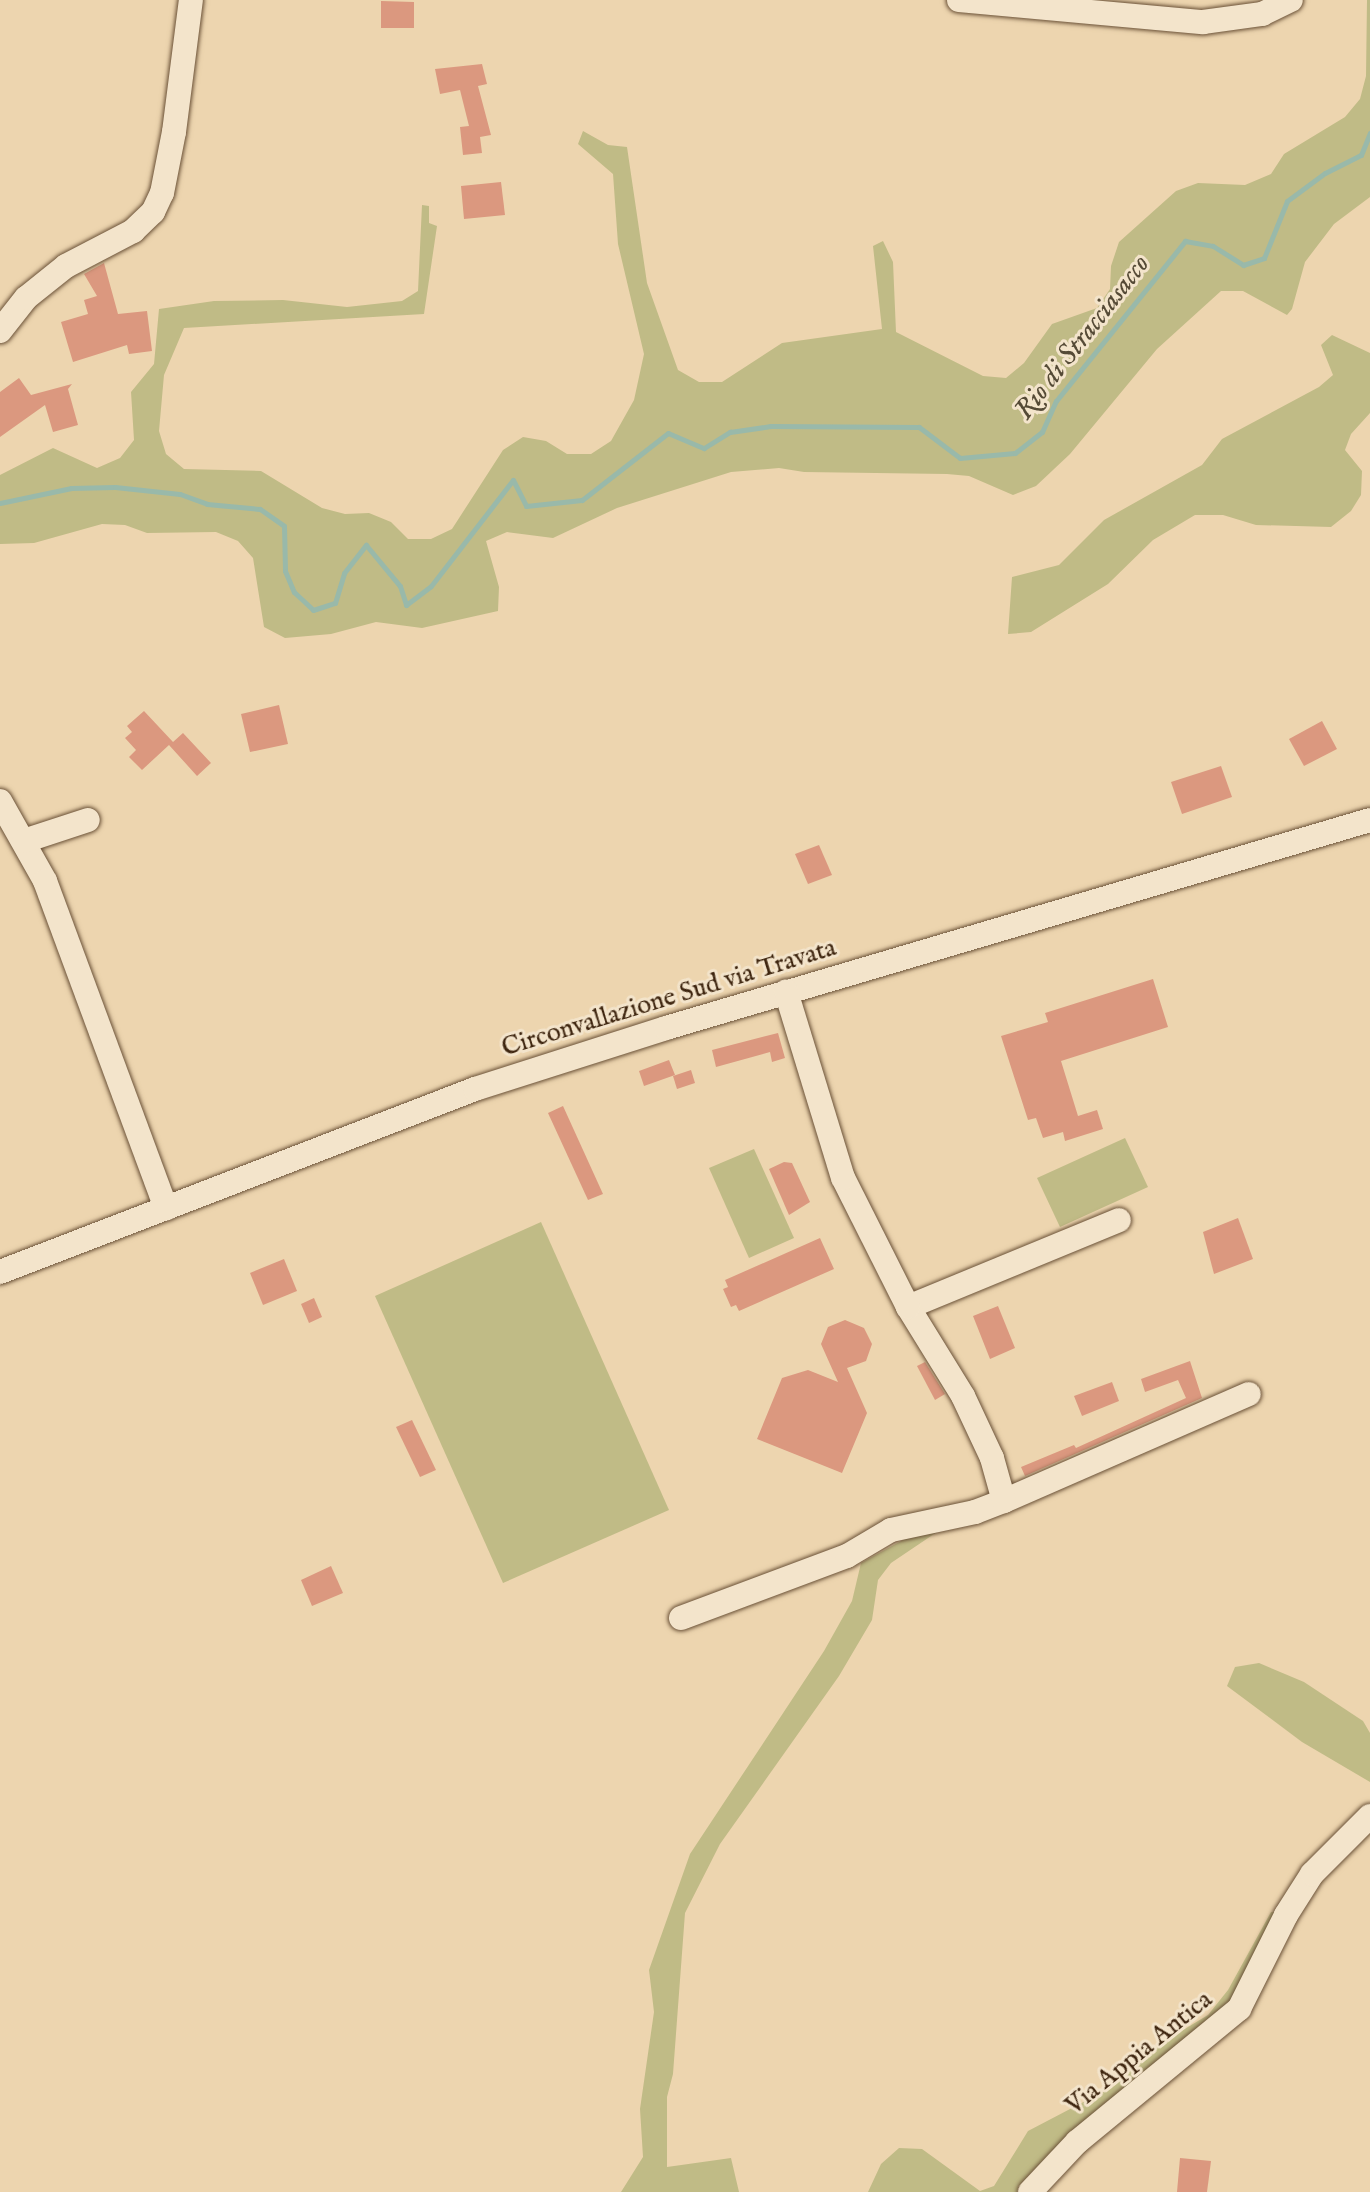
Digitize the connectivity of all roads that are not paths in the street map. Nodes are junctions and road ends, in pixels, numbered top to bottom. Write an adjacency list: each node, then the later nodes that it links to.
1 (191, 0): 4 (street)
2 (959, 0): 3 (street)
3 (1291, 0)
4 (0, 331)
5 (0, 800): 8 (street)
6 (88, 820): 8 (street)
7 (1370, 820): 9 (street, Circonvallazione Sud via Travata)
8 (24, 841): 10 (street)
9 (786, 992): 10 (street, Circonvallazione Sud via Travata); 13 (street)
10 (166, 1208): 12 (street, Circonvallazione Sud via Travata)
11 (1119, 1220): 13 (street)
12 (0, 1272)
13 (908, 1307): 15 (street)
14 (1249, 1394): 15 (street)
15 (1004, 1501): 16 (street)
16 (681, 1618)
17 (1370, 1816): 18 (street, Via Appia Antica)
18 (1030, 2192)

